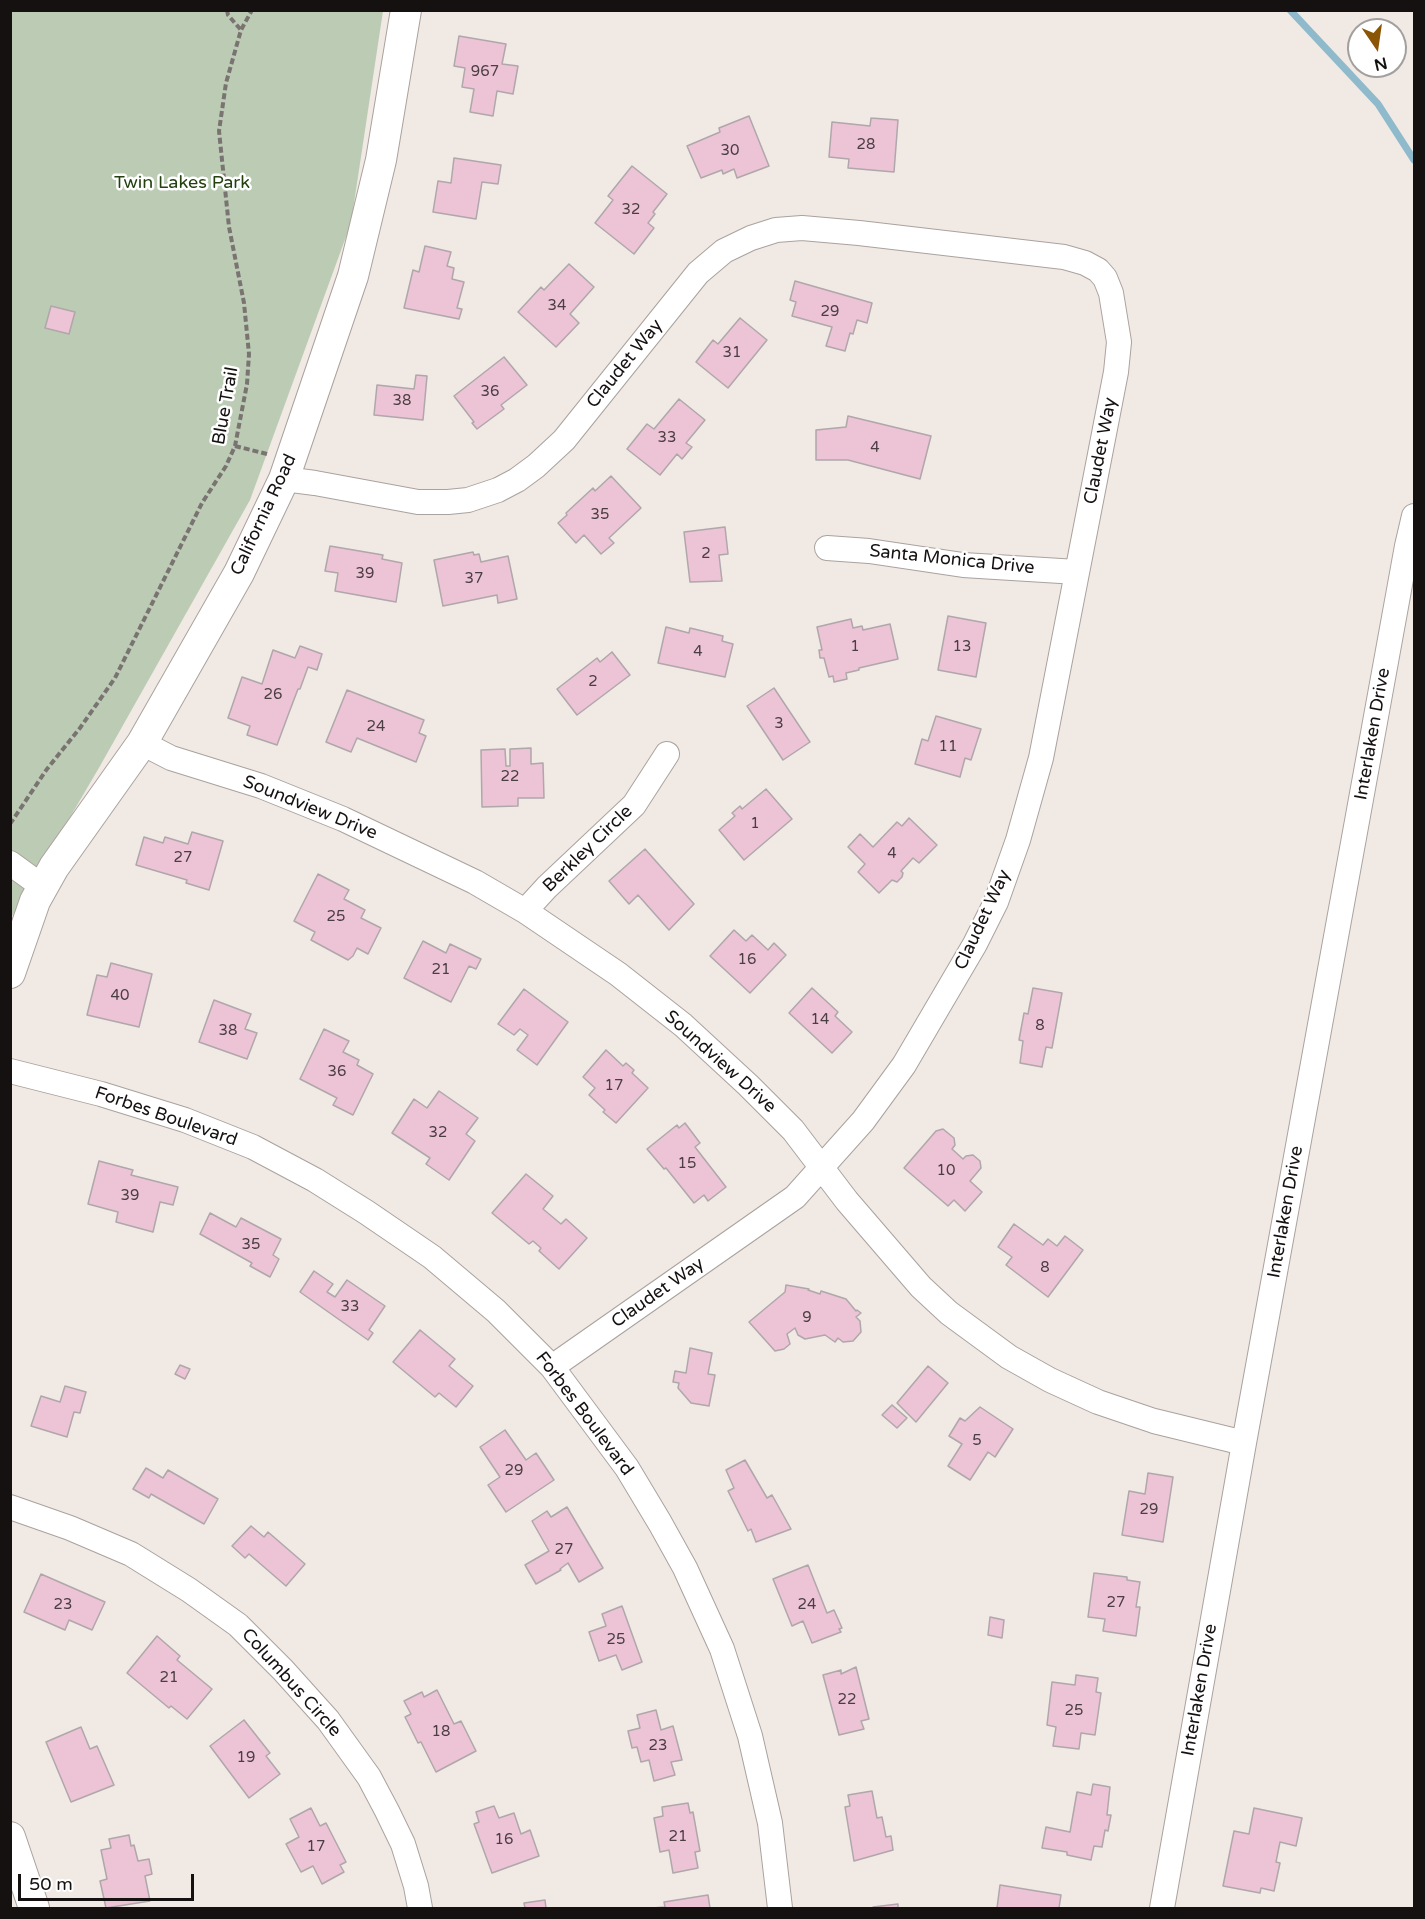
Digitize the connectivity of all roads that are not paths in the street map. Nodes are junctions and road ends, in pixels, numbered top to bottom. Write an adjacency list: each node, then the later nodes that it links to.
1 (406, 10): 2 (main road, California Road)
2 (284, 479): 5 (street, Claudet Way); 6 (main road, California Road)
3 (1414, 516): 15 (street, Interlaken Drive)
4 (827, 548): 5 (street, Santa Monica Drive)
5 (1077, 572): 13 (street, Claudet Way)
6 (142, 743): 9 (main road, California Road); 10 (street, Soundview Drive)
7 (667, 754): 10 (street, Berkley Circle)
8 (10, 863): 9 (street)
9 (43, 887): 11 (main road, California Road)
10 (525, 912): 13 (street, Soundview Drive)
11 (10, 972)
12 (10, 1071): 14 (street, Forbes Boulevard)
13 (822, 1168): 14 (street, Claudet Way); 15 (street, Soundview Drive)
14 (552, 1367): 20 (street, Forbes Boulevard)
15 (1244, 1443): 21 (street, Interlaken Drive)
16 (10, 1507): 19 (street, Columbus Circle)
17 (10, 1837): 18 (main road)
18 (34, 1908)
19 (420, 1908)
20 (780, 1908)
21 (1162, 1908)

